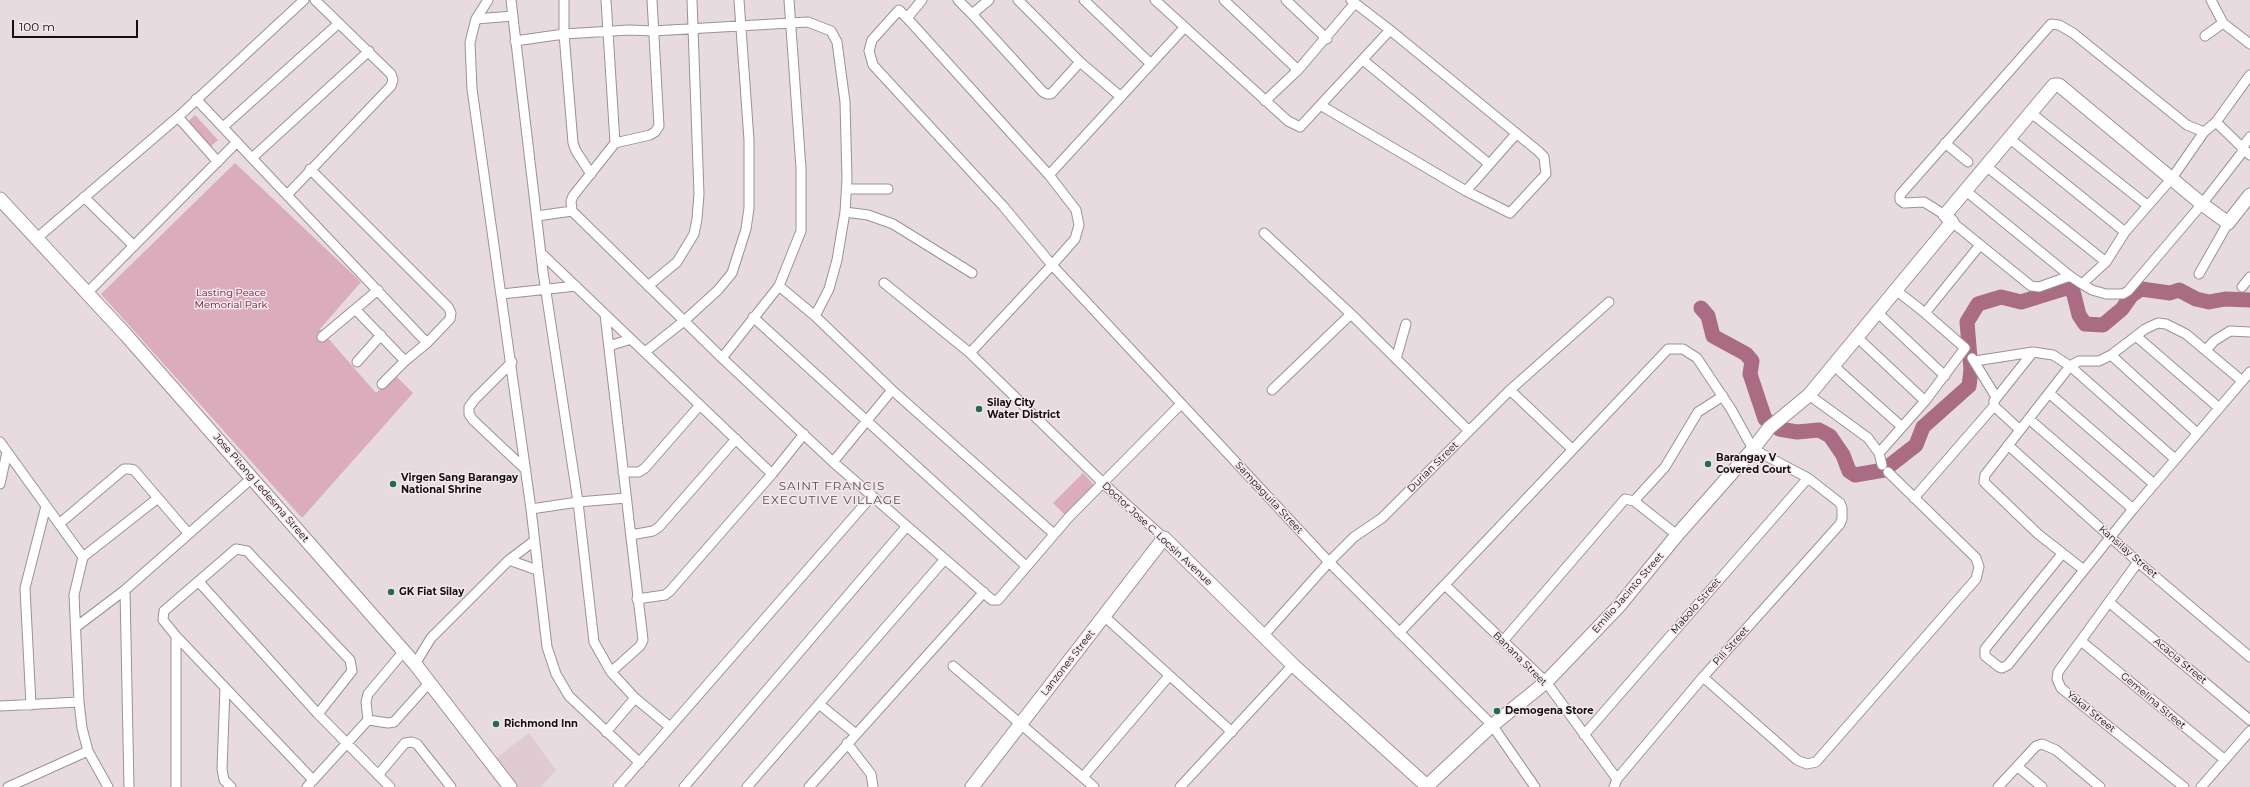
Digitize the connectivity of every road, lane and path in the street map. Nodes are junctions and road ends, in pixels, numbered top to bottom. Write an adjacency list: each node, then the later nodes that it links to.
1 (304, 0): 46 (street)
2 (315, 0): 25 (street)
3 (511, 0): 22 (street)
4 (564, 0): 34 (street)
5 (606, 0): 32 (street)
6 (652, 0): 33 (street)
7 (692, 0): 30 (street)
8 (739, 0): 28 (street)
9 (789, 0): 27 (street)
10 (922, 0): 23 (street)
11 (958, 0): 21 (street)
12 (989, 0): 21 (street)
13 (1018, 0): 41 (street)
14 (1084, 0): 42 (street)
15 (1155, 0): 29 (street)
16 (1224, 0): 43 (street)
17 (1286, 0): 36 (street)
18 (2211, 0): 26 (street)
19 (484, 1): 24 (street)
20 (1353, 2): 31 (street); 36 (street)
21 (972, 14): 41 (street)
22 (513, 16): 24 (street); 37 (street)
23 (907, 18): 68 (street); 92 (street, Sampaguita Street)
24 (476, 19): 107 (street)
25 (339, 23): 39 (street); 52 (street)
26 (2223, 23): 35 (street); 38 (street)
27 (790, 24): 28 (street); 70 (street); 101 (street)
28 (741, 27): 30 (street); 116 (street)
29 (1184, 28): 42 (street); 47 (street)
30 (694, 29): 33 (street); 100 (street)
31 (1390, 30): 40 (street); 54 (street)
32 (608, 32): 33 (street); 34 (street); 58 (street)
33 (653, 32): 58 (street)
34 (564, 34): 37 (street); 67 (street)
35 (2205, 36)
36 (1327, 39): 43 (street)
37 (515, 41): 82 (street)
38 (2250, 44)
39 (369, 51): 61 (street); 66 (street)
40 (1363, 60): 48 (street); 64 (street)
41 (1080, 62): 45 (street)
42 (1150, 63): 45 (street)
43 (1298, 70): 47 (street)
44 (2250, 75): 51 (street)
45 (1121, 97): 68 (street)
46 (196, 99): 50 (street); 52 (street)
47 (1265, 100): 48 (street)
48 (1322, 106): 72 (street)
49 (2030, 112): 56 (street, Emilio Jacinto Street); 69 (street, Emilio Jacinto Street); 79 (street)
50 (178, 117): 62 (street); 76 (street)
51 (2216, 122): 53 (street); 60 (street)
52 (223, 127): 57 (street)
53 (2204, 132): 59 (street); 69 (street)
54 (1516, 134): 64 (street); 72 (street)
55 (2250, 137): 60 (street)
56 (2009, 138): 65 (street, Emilio Jacinto Street); 85 (street)
57 (237, 142): 61 (street); 62 (street)
58 (615, 143): 67 (street)
59 (1945, 143): 63 (street); 83 (street)
60 (2245, 151): 78 (street)
61 (252, 158): 74 (street)
62 (218, 162): 89 (street)
63 (1968, 162)
64 (1488, 164): 72 (street)
65 (1986, 166): 73 (street, Emilio Jacinto Street); 91 (street)
66 (310, 169): 74 (street); 124 (street)
67 (591, 174): 80 (street)
68 (1049, 176): 92 (street)
69 (2172, 178): 78 (street); 79 (street)
70 (847, 189): 71 (street); 81 (street)
71 (888, 189)
72 (1466, 191)
73 (1966, 191): 83 (street, Emilio Jacinto Street); 95 (street)
74 (287, 195): 103 (street)
75 (2250, 195): 84 (street)
76 (84, 197): 87 (street); 89 (street)
77 (0, 199): 87 (street, Jose Pitong Ledesma Street)
78 (2202, 204): 84 (street); 98 (street)
79 (2147, 205): 85 (street)
80 (572, 210): 82 (street); 100 (street)
81 (846, 212): 93 (street); 115 (street)
82 (537, 216): 90 (street)
83 (1948, 219): 88 (street); 105 (street, Emilio Jacinto Street)
84 (2228, 223): 94 (street)
85 (2125, 232): 91 (street)
86 (1264, 233): 113 (street)
87 (37, 238): 106 (street, Jose Pitong Ledesma Street)
88 (1980, 245): 95 (street); 111 (street)
89 (134, 246): 106 (street)
90 (541, 253): 99 (street); 104 (street)
91 (2106, 262): 98 (street)
92 (1052, 265): 129 (street); 150 (street, Sampaguita Street)
93 (972, 273)
94 (2199, 274)
95 (2070, 276): 98 (street)
96 (2250, 277): 102 (street)
97 (884, 283): 129 (street, Doctor Jose C. Locsin Avenue)
98 (2082, 284)
99 (576, 286): 104 (street); 112 (street)
100 (648, 286): 116 (street)
101 (779, 286): 114 (street); 115 (street)
102 (2242, 287)
103 (378, 290): 109 (street); 124 (street)
104 (546, 290): 107 (street); 183 (street)
105 (1897, 291): 110 (street, Emilio Jacinto Street); 111 (street)
106 (88, 292): 173 (street, Jose Pitong Ledesma Street)
107 (502, 294): 135 (street)
108 (1609, 302): 144 (street, Durian Street)
109 (356, 310): 119 (street); 121 (street)
110 (1878, 313): 122 (street, Emilio Jacinto Street); 139 (street)
111 (1924, 313): 139 (street)
112 (605, 314): 123 (street); 125 (street)
113 (1351, 314): 132 (street); 143 (street)
114 (753, 316): 131 (street); 155 (street)
115 (815, 316): 142 (street)
116 (684, 321): 127 (street); 131 (street)
117 (1406, 324): 132 (street)
118 (2250, 332): 126 (street)
119 (382, 335): 133 (street); 134 (street)
120 (2136, 336): 126 (street); 130 (street); 153 (street)
121 (322, 337)
122 (1858, 338): 136 (street, Emilio Jacinto Street); 149 (street)
123 (631, 339): 125 (street); 127 (street)
124 (427, 343): 133 (street)
125 (608, 346): 171 (street)
126 (2206, 350): 140 (street)
127 (645, 352): 151 (street)
128 (2033, 352): 137 (street); 148 (street); 148 (street)
129 (970, 353): 175 (street, Doctor Jose C. Locsin Avenue)
130 (2111, 355): 137 (street); 159 (street)
131 (722, 358): 160 (street)
132 (1396, 359): 158 (street)
133 (405, 361): 141 (street)
134 (358, 362)
135 (512, 362): 170 (street); 170 (street)
136 (1834, 366): 146 (street, Emilio Jacinto Street); 156 (street)
137 (2070, 366): 145 (street); 168 (street)
138 (2250, 372): 140 (street)
139 (1945, 376): 149 (street)
140 (2241, 380): 153 (street)
141 (382, 384)
142 (892, 390): 155 (street); 190 (street)
143 (1272, 390)
144 (1510, 390): 158 (street, Durian Street); 164 (street)
145 (2049, 394): 154 (street); 177 (street)
146 (1809, 395): 165 (street, Emilio Jacinto Street); 167 (street)
147 (1723, 396): 164 (street); 165 (street); 182 (street)
148 (1996, 397): 152 (street)
149 (1925, 400): 156 (street)
150 (1181, 404): 175 (street); 200 (street, Sampaguita Street)
151 (700, 405): 161 (street); 171 (street)
152 (1994, 406): 157 (street); 181 (street)
153 (2218, 408): 159 (street)
154 (2028, 419): 157 (street); 186 (street)
155 (867, 422): 169 (street); 202 (street)
156 (1902, 427): 167 (street)
157 (2020, 430): 163 (street)
158 (1469, 431): 200 (street, Durian Street)
159 (2197, 433): 168 (street)
160 (804, 434): 169 (street); 172 (street)
161 (736, 439): 172 (street); 191 (street)
162 (0, 442): 166 (street)
163 (2008, 445): 193 (street, Kansilay Street); 196 (street)
164 (1572, 449): 206 (street)
165 (1753, 449): 174 (street); 192 (street, Emilio Jacinto Street)
166 (7, 452): 176 (street); 184 (street)
167 (1879, 453): 181 (street)
168 (2175, 459): 177 (street)
169 (833, 462): 178 (street)
170 (526, 470): 185 (street)
171 (623, 472): 180 (street)
172 (772, 474): 209 (street)
173 (252, 478): 189 (street); 218 (street, Jose Pitong Ledesma Street)
174 (1808, 478): 225 (street, Pili Street); 244 (street, Mabolo Street)
175 (1103, 483): 190 (street); 194 (street, Doctor Jose C. Locsin Avenue)
176 (0, 484)
177 (2154, 484): 186 (street)
178 (872, 497): 188 (street); 239 (street)
179 (158, 498): 187 (street); 189 (street); 197 (street)
180 (626, 498): 183 (street); 191 (street)
181 (1914, 498): 225 (street)
182 (1634, 501): 192 (street); 216 (street)
183 (578, 502): 185 (street); 223 (street)
184 (46, 506): 187 (street); 232 (street)
185 (531, 509): 195 (street)
186 (2133, 509): 193 (street)
187 (59, 524): 197 (street)
188 (907, 526): 198 (street); 265 (street)
189 (188, 533): 207 (street)
190 (1054, 534): 202 (street)
191 (631, 535): 209 (street)
192 (1677, 535): 226 (street, Emilio Jacinto Street)
193 (2110, 537): 201 (street, Kansilay Street); 204 (street)
194 (1164, 538): 211 (street, Lanzones Street); 215 (street, Doctor Jose C. Locsin Avenue)
195 (534, 541): 199 (street); 203 (street)
196 (2062, 554): 204 (street); 204 (street)
197 (83, 557): 212 (street)
198 (945, 559): 208 (street); 231 (street)
199 (508, 560): 203 (street); 220 (street)
200 (1329, 562): 213 (street, Sampaguita Street); 215 (street, Durian Street)
201 (2138, 562): 210 (street, Yakal Street); 219 (street, Kansilay Street)
202 (1026, 566): 208 (street)
203 (537, 570): 241 (street)
204 (2084, 570)
205 (198, 582): 214 (street); 234 (street); 234 (street)
206 (1445, 585): 213 (street); 216 (street, Banana Street)
207 (125, 590): 212 (street); 258 (street)
208 (984, 592): 243 (street)
209 (637, 599): 223 (street)
210 (2110, 603): 217 (street, Yakal Street); 236 (street, Acacia Street)
211 (1105, 617): 224 (street); 237 (street, Lanzones Street)
212 (76, 627): 230 (street)
213 (1400, 633): 238 (street, Sampaguita Street)
214 (176, 636): 228 (street); 259 (street)
215 (1263, 636): 221 (street, Doctor Jose C. Locsin Avenue)
216 (1502, 641): 226 (street, Banana Street)
217 (2081, 641): 248 (street, Gemelina Street); 277 (street, Yakal Street)
218 (404, 651): 220 (street, Jose Pitong Ledesma Street); 235 (street)
219 (2250, 657)
220 (415, 664): 227 (street, Jose Pitong Ledesma Street)
221 (1293, 665): 242 (street); 272 (street, Doctor Jose C. Locsin Avenue)
222 (953, 666): 237 (street)
223 (612, 672): 229 (street)
224 (1169, 676): 242 (street); 252 (street)
225 (1703, 676): 253 (street, Pili Street)
226 (1546, 682): 238 (street, Emilio Jacinto Street); 244 (street, Banana Street)
227 (429, 683): 235 (street); 263 (street, Jose Pitong Ledesma Street)
228 (225, 688): 255 (street); 260 (street)
229 (635, 698): 239 (street); 241 (street)
230 (79, 702): 232 (street); 247 (street)
231 (819, 704): 243 (street); 266 (street)
232 (31, 705): 233 (street)
233 (0, 706)
234 (318, 714): 245 (street)
235 (368, 720): 245 (street)
236 (2250, 720)
237 (1021, 723): 252 (street); 269 (street, Lanzones Street)
238 (1492, 726): 272 (street, Emilio Jacinto Street); 273 (street, Sampaguita Street)
239 (670, 728): 249 (street)
240 (2250, 731): 248 (street)
241 (606, 732): 249 (street)
242 (1232, 732): 271 (street)
243 (856, 734): 246 (street)
244 (1584, 735): 253 (street, Banana Street)
245 (348, 743): 251 (street); 255 (street)
246 (848, 743): 267 (street); 268 (street)
247 (88, 751): 256 (street); 257 (street)
248 (2225, 760): 278 (street)
249 (640, 763): 264 (street)
250 (2018, 767): 254 (street); 274 (street); 275 (street)
251 (378, 775): 261 (street); 262 (street)
252 (1083, 777): 270 (street)
253 (1615, 783)
254 (2092, 783): 276 (street)
255 (310, 784)
256 (8, 787)
257 (108, 787)
258 (129, 787)
259 (176, 787)
260 (231, 787)
261 (390, 787)
262 (451, 787)
263 (510, 787)
264 (618, 787)
265 (684, 787)
266 (747, 787)
267 (809, 787)
268 (873, 787)
269 (972, 787)
270 (1094, 787)
271 (1180, 787)
272 (1427, 787)
273 (1535, 787)
274 (1998, 787)
275 (2042, 787)
276 (2100, 787)
277 (2184, 787)
278 (2201, 787)

